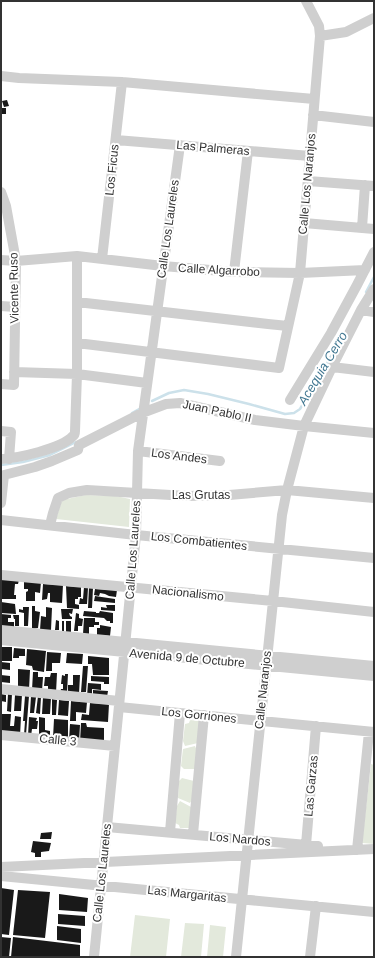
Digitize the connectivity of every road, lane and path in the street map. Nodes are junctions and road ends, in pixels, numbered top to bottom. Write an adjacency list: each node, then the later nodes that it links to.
1 (306, 1): 3 (street, Calle Los Naranjos)
2 (374, 18): 3 (street)
3 (320, 36): 6 (street, Calle Los Naranjos)
4 (1, 76): 5 (street)
5 (122, 82): 6 (street); 9 (street, Los Ficus)
6 (314, 99): 7 (street, Calle Los Naranjos)
7 (313, 115): 8 (street); 12 (street, Calle Los Naranjos)
8 (374, 122)
9 (116, 140): 10 (street, Las Palmeras); 22 (street, Los Ficus)
10 (180, 145): 11 (street, Las Palmeras); 25 (street, Calle Los Laureles)
11 (248, 151): 12 (street, Las Palmeras); 27 (street)
12 (310, 156): 13 (street, Calle Los Naranjos)
13 (308, 181): 14 (street); 16 (street, Calle Los Naranjos)
14 (370, 185): 18 (street)
15 (1, 192): 17 (street, Vicente Ruso)
16 (304, 223): 18 (street); 28 (street, Calle Los Naranjos)
17 (5, 224): 24 (street, Vicente Ruso)
18 (362, 228): 19 (street)
19 (374, 229)
20 (374, 252): 26 (street)
21 (77, 256): 22 (street, Calle Algarrobo); 24 (street, Calle Algarrobo); 30 (street)
22 (102, 259): 25 (street, Calle Algarrobo)
23 (1, 260): 24 (street, Calle Algarrobo)
24 (16, 260): 32 (street, Vicente Ruso)
25 (163, 266): 27 (street, Calle Algarrobo); 34 (street, Calle Los Laureles)
26 (365, 270): 28 (street, Calle Algarrobo); 45 (street)
27 (234, 272): 28 (street, Calle Algarrobo)
28 (300, 273): 36 (street, Calle Los Naranjos)
29 (374, 288): 33 (street)
30 (77, 302): 34 (street); 37 (street)
31 (1, 306): 32 (street)
32 (15, 306): 40 (street, Vicente Ruso)
33 (361, 310): 35 (street); 39 (street)
34 (157, 311): 36 (street); 38 (street, Calle Los Laureles)
35 (374, 312)
36 (288, 326): 38 (street, Calle Los Naranjos)
37 (77, 343): 38 (street); 42 (street)
38 (151, 352): 43 (street, Calle Los Laureles)
39 (332, 366): 41 (street); 47 (street)
40 (14, 372): 42 (street); 44 (street, Vicente Ruso)
41 (374, 372)
42 (77, 374): 43 (street); 51 (street)
43 (147, 383): 46 (street, Calle Los Laureles)
44 (1, 384)
45 (290, 400)
46 (143, 408): 47 (street, Juan Pablo II); 50 (street, Calle Los Laureles); 56 (street, Juan Pablo II)
47 (304, 426): 49 (street, Juan Pablo II); 53 (street, Calle Naranjos)
48 (6, 431): 51 (street)
49 (374, 433)
50 (138, 451): 52 (street, Los Andes); 54 (street, Calle Los Laureles)
51 (5, 459)
52 (220, 461)
53 (287, 490): 54 (street, Las Grutas); 55 (street, Las Grutas); 60 (street, Calle Naranjos)
54 (137, 493): 58 (street, Las Grutas); 59 (street, Calle Los Laureles)
55 (374, 498)
56 (1, 503)
57 (1, 520): 58 (street, Los Combatientes)
58 (50, 525): 59 (street, Los Combatientes)
59 (136, 535): 60 (street, Los Combatientes); 63 (street, Calle Los Laureles)
60 (278, 549): 61 (street, Los Combatientes); 64 (street, Calle Naranjos)
61 (374, 558)
62 (1, 575): 63 (street, Nacionalismo)
63 (131, 588): 64 (street, Nacionalismo); 68 (street, Calle Los Laureles)
64 (273, 601): 65 (street, Nacionalismo); 69 (street, Calle Naranjos)
65 (374, 612)
66 (1, 630): 68 (street, Avenida 9 de Octubre)
67 (1, 640): 68 (street, Avenida 9 de Octubre)
68 (124, 647): 69 (street, Avenida 9 de Octubre); 73 (street, Calle Los Laureles)
69 (266, 660): 70 (street, Avenida 9 de Octubre); 71 (street, Avenida 9 de Octubre); 76 (street, Calle Naranjos)
70 (374, 666)
71 (374, 676)
72 (1, 689): 73 (street, Los Gorriones)
73 (119, 704): 74 (street, Los Gorriones); 80 (street, Calle Los Laureles)
74 (180, 713): 75 (street, Los Gorriones); 82 (street)
75 (204, 715): 76 (street, Los Gorriones); 83 (street)
76 (260, 721): 77 (street, Los Gorriones); 84 (street, Calle Naranjos)
77 (316, 726): 78 (street, Los Gorriones); 85 (street, Las Garzas)
78 (371, 732): 87 (street)
79 (1, 735): 80 (street, Calle 3)
80 (115, 746): 81 (street, Calle Los Laureles)
81 (107, 827): 82 (street, Los Nardos); 91 (street, Calle Los Laureles)
82 (170, 832): 83 (street, Los Nardos)
83 (193, 834): 84 (street, Los Nardos)
84 (248, 839): 85 (street, Los Nardos); 92 (street, Calle Naranjos)
85 (306, 845): 87 (street, Los Nardos)
86 (374, 848): 89 (street)
87 (357, 850): 88 (street, Los Nardos)
88 (374, 852)
89 (1, 866)
90 (1, 876): 91 (street, Las Margaritas)
91 (101, 886): 92 (street, Las Margaritas); 95 (street, Calle Los Laureles)
92 (242, 900): 93 (street, Las Margaritas); 96 (street, Calle Naranjos)
93 (316, 906): 94 (street, Las Margaritas); 97 (street)
94 (374, 912)
95 (94, 957)
96 (236, 957)
97 (310, 957)

